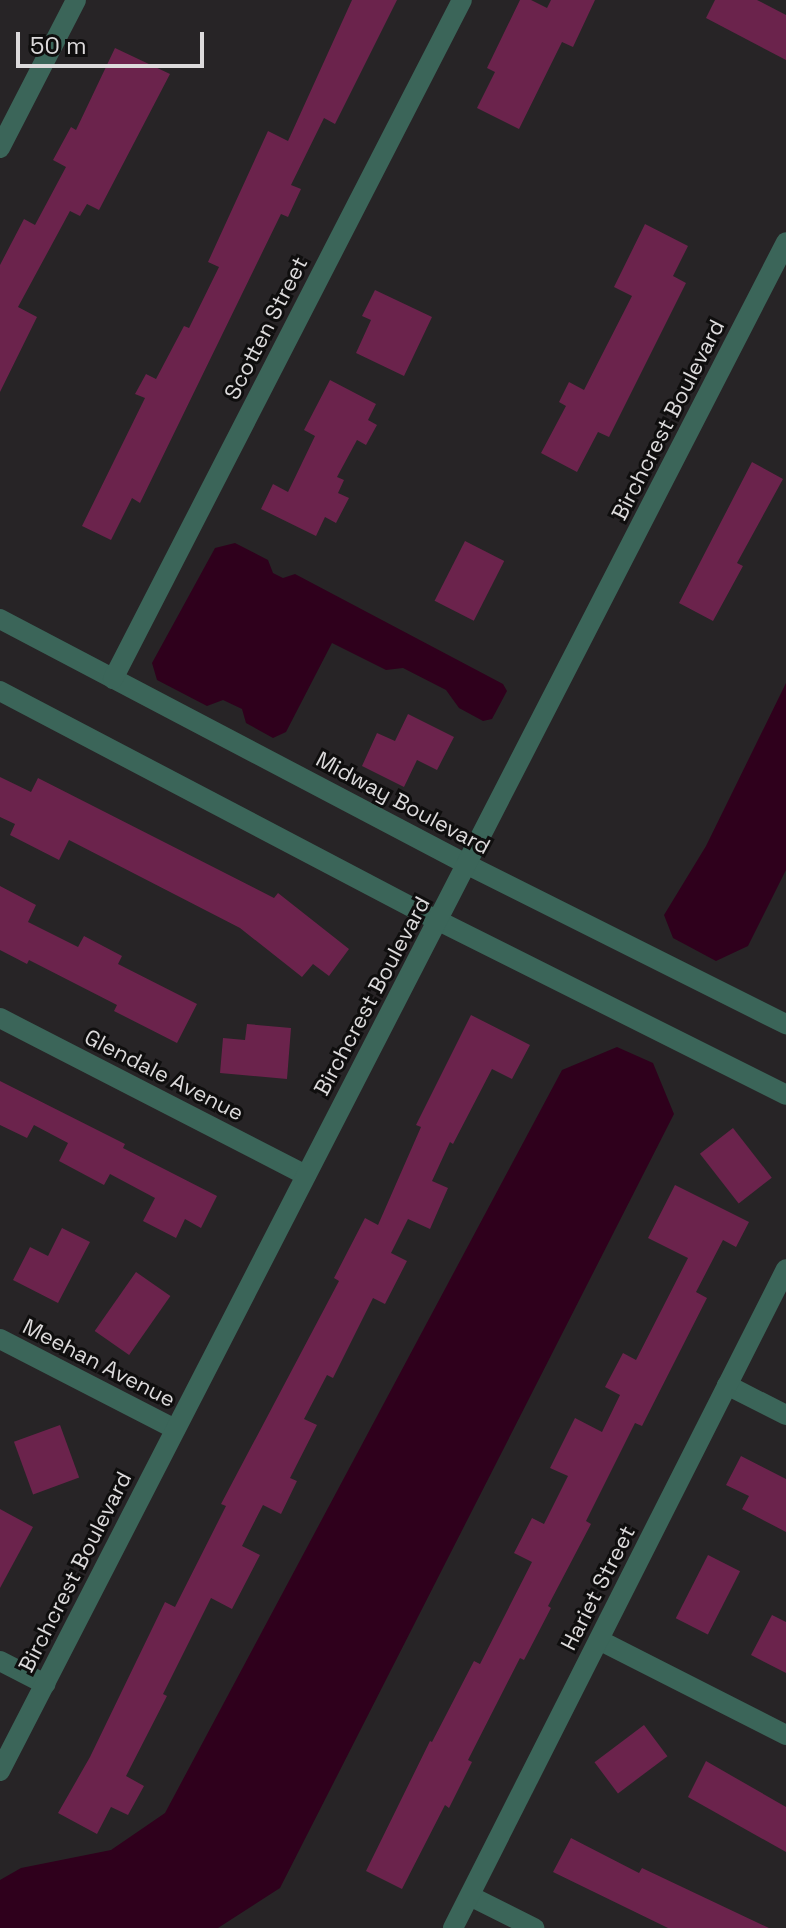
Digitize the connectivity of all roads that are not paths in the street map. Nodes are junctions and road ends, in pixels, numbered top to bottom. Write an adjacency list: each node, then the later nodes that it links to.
1 (76, 0): 3 (street)
2 (462, 0): 6 (street, Scotten Street)
3 (0, 148)
4 (786, 242): 8 (street, Birchcrest Boulevard)
5 (0, 619): 6 (street, Midway Boulevard)
6 (113, 679): 8 (street, Midway Boulevard)
7 (0, 691): 9 (street)
8 (468, 865): 9 (street, Birchcrest Boulevard); 11 (street, Midway Boulevard)
9 (439, 921): 12 (street); 13 (street, Birchcrest Boulevard)
10 (0, 1018): 13 (street, Glendale Avenue)
11 (786, 1024)
12 (786, 1095)
13 (306, 1175): 18 (street, Birchcrest Boulevard)
14 (786, 1269): 16 (street, Hariet Street)
15 (0, 1339): 18 (street, Meehan Avenue)
16 (727, 1385): 17 (street); 19 (street, Hariet Street)
17 (786, 1415)
18 (175, 1429): 21 (street, Birchcrest Boulevard)
19 (599, 1640): 22 (street); 24 (street, Hariet Street)
20 (0, 1661): 21 (street)
21 (45, 1684): 23 (street, Birchcrest Boulevard)
22 (786, 1735)
23 (0, 1771)
24 (470, 1896): 25 (street, Hariet Street); 26 (street)
25 (453, 1928)
26 (534, 1928)

